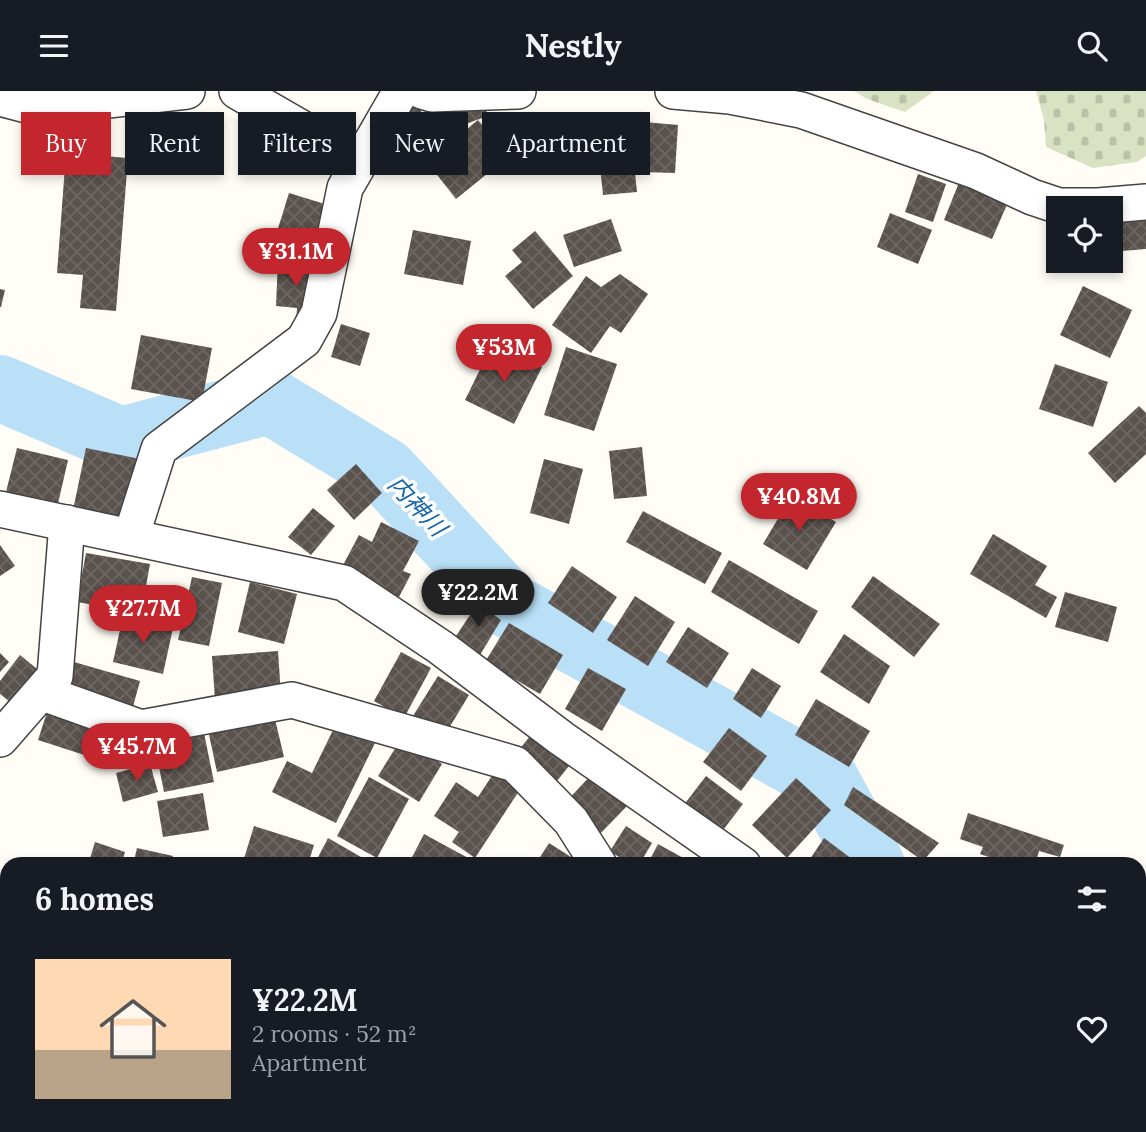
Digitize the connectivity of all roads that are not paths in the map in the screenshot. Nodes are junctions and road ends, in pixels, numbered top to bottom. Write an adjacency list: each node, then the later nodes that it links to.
1 (187, 91): 7 (street)
2 (237, 91): 8 (street)
3 (401, 91): 8 (street)
4 (422, 91): 5 (street)
5 (518, 91)
6 (673, 91): 9 (street)
7 (0, 97)
8 (360, 162): 12 (street)
9 (1146, 202)
10 (0, 509): 11 (street)
11 (67, 523): 12 (street); 13 (street)
12 (131, 537): 16 (street)
13 (43, 692): 14 (street); 15 (street)
14 (0, 739)
15 (594, 857)
16 (732, 857)

